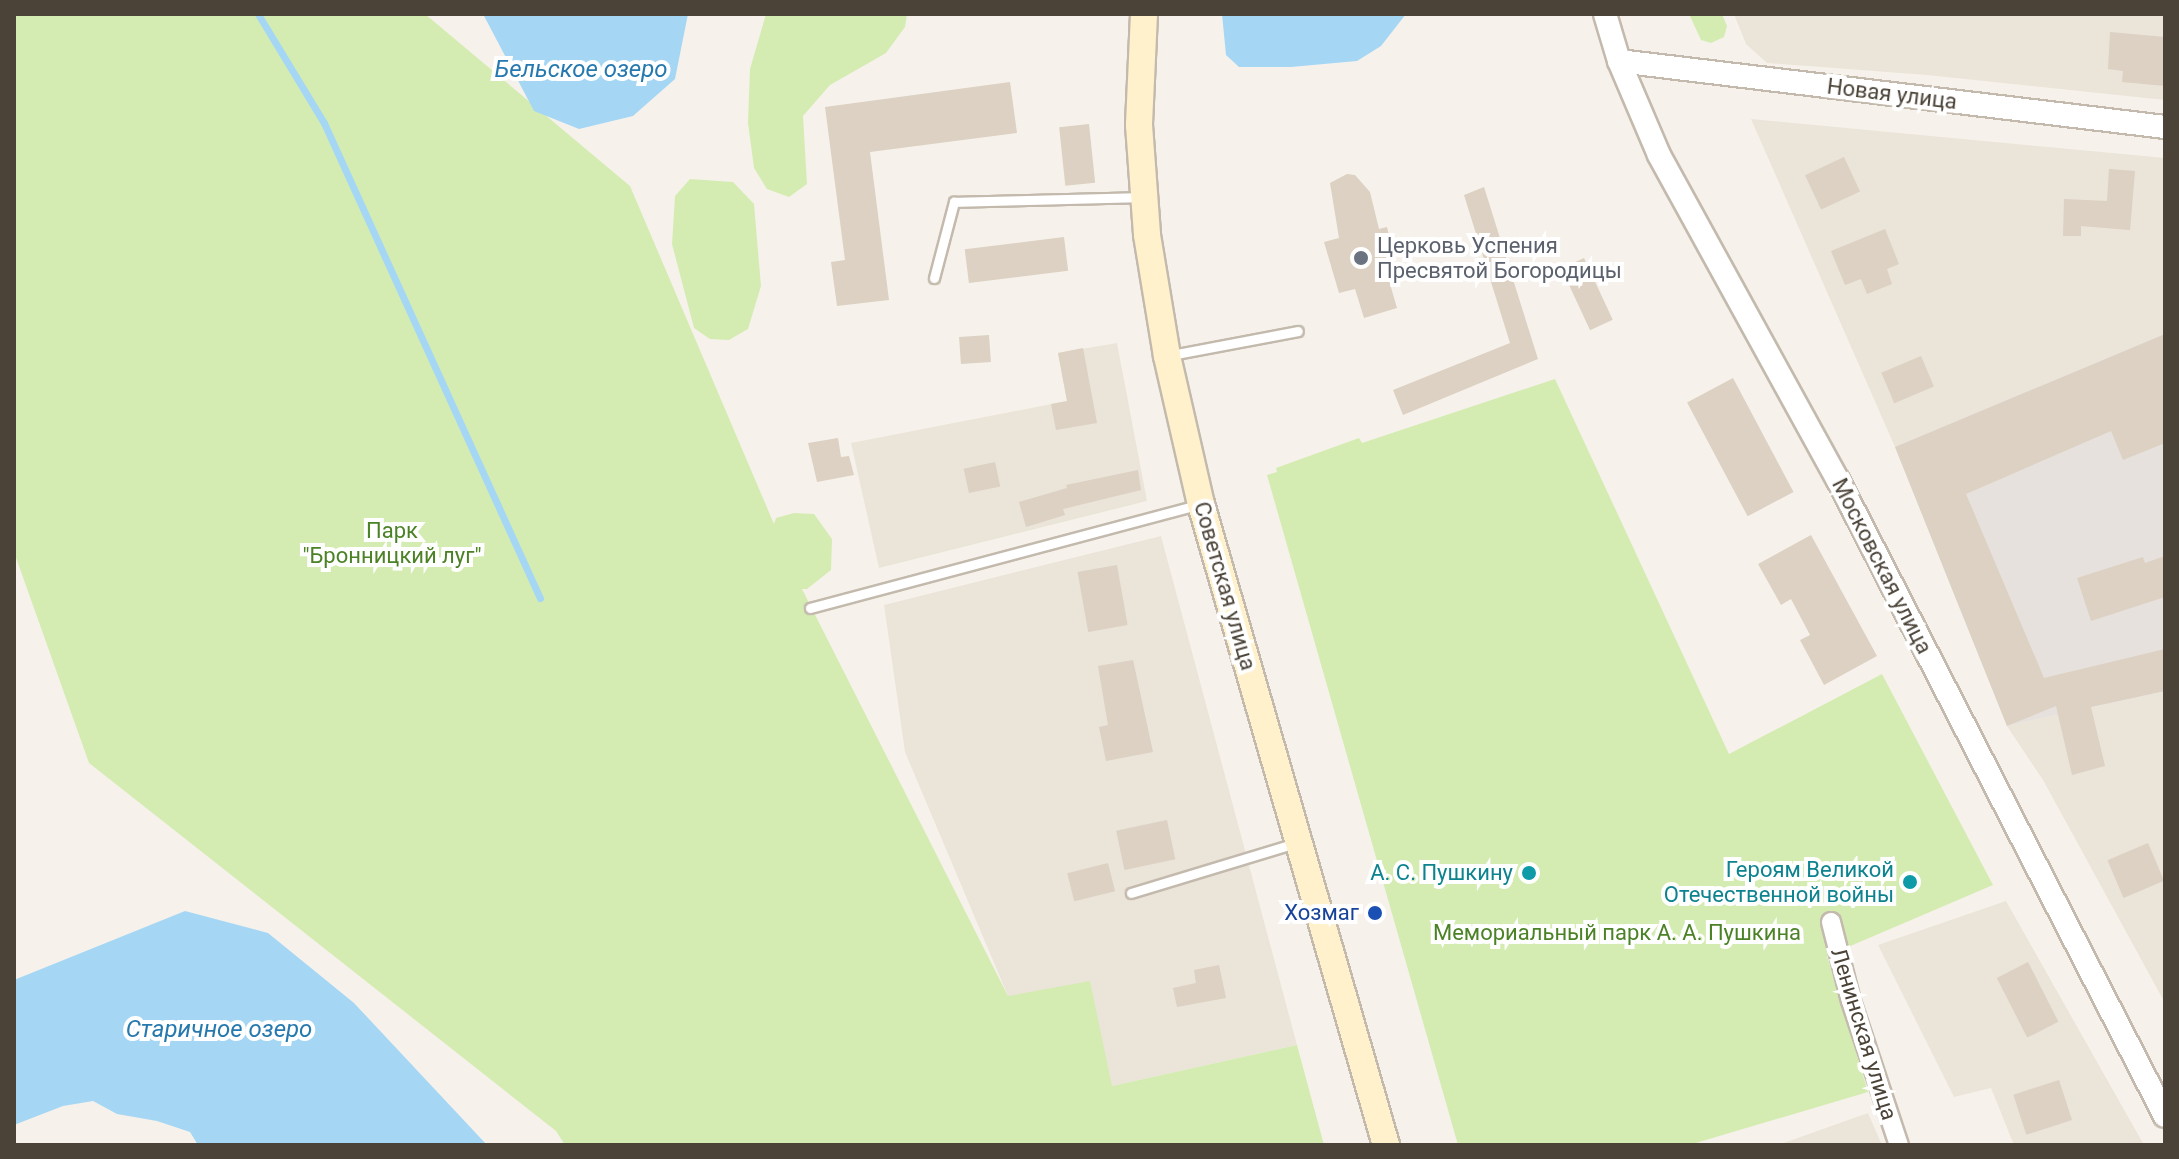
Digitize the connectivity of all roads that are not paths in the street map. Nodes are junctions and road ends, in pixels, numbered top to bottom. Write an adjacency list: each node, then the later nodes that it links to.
1 (1144, 14): 5 (main road, Советская улица)
2 (1605, 14): 3 (street, Московская улица)
3 (1619, 61): 4 (street, Новая улица); 14 (street, Московская улица)
4 (2165, 127)
5 (1144, 197): 6 (lane); 8 (main road, Советская улица)
6 (934, 278)
7 (1298, 331): 8 (lane)
8 (1167, 356): 9 (main road, Советская улица)
9 (1201, 504): 10 (lane); 11 (main road, Советская улица)
10 (810, 608)
11 (1298, 843): 12 (lane); 15 (main road, Советская улица)
12 (1131, 893)
13 (1831, 922): 16 (street, Ленинская улица)
14 (2165, 1116)
15 (1386, 1145)
16 (1899, 1145)

